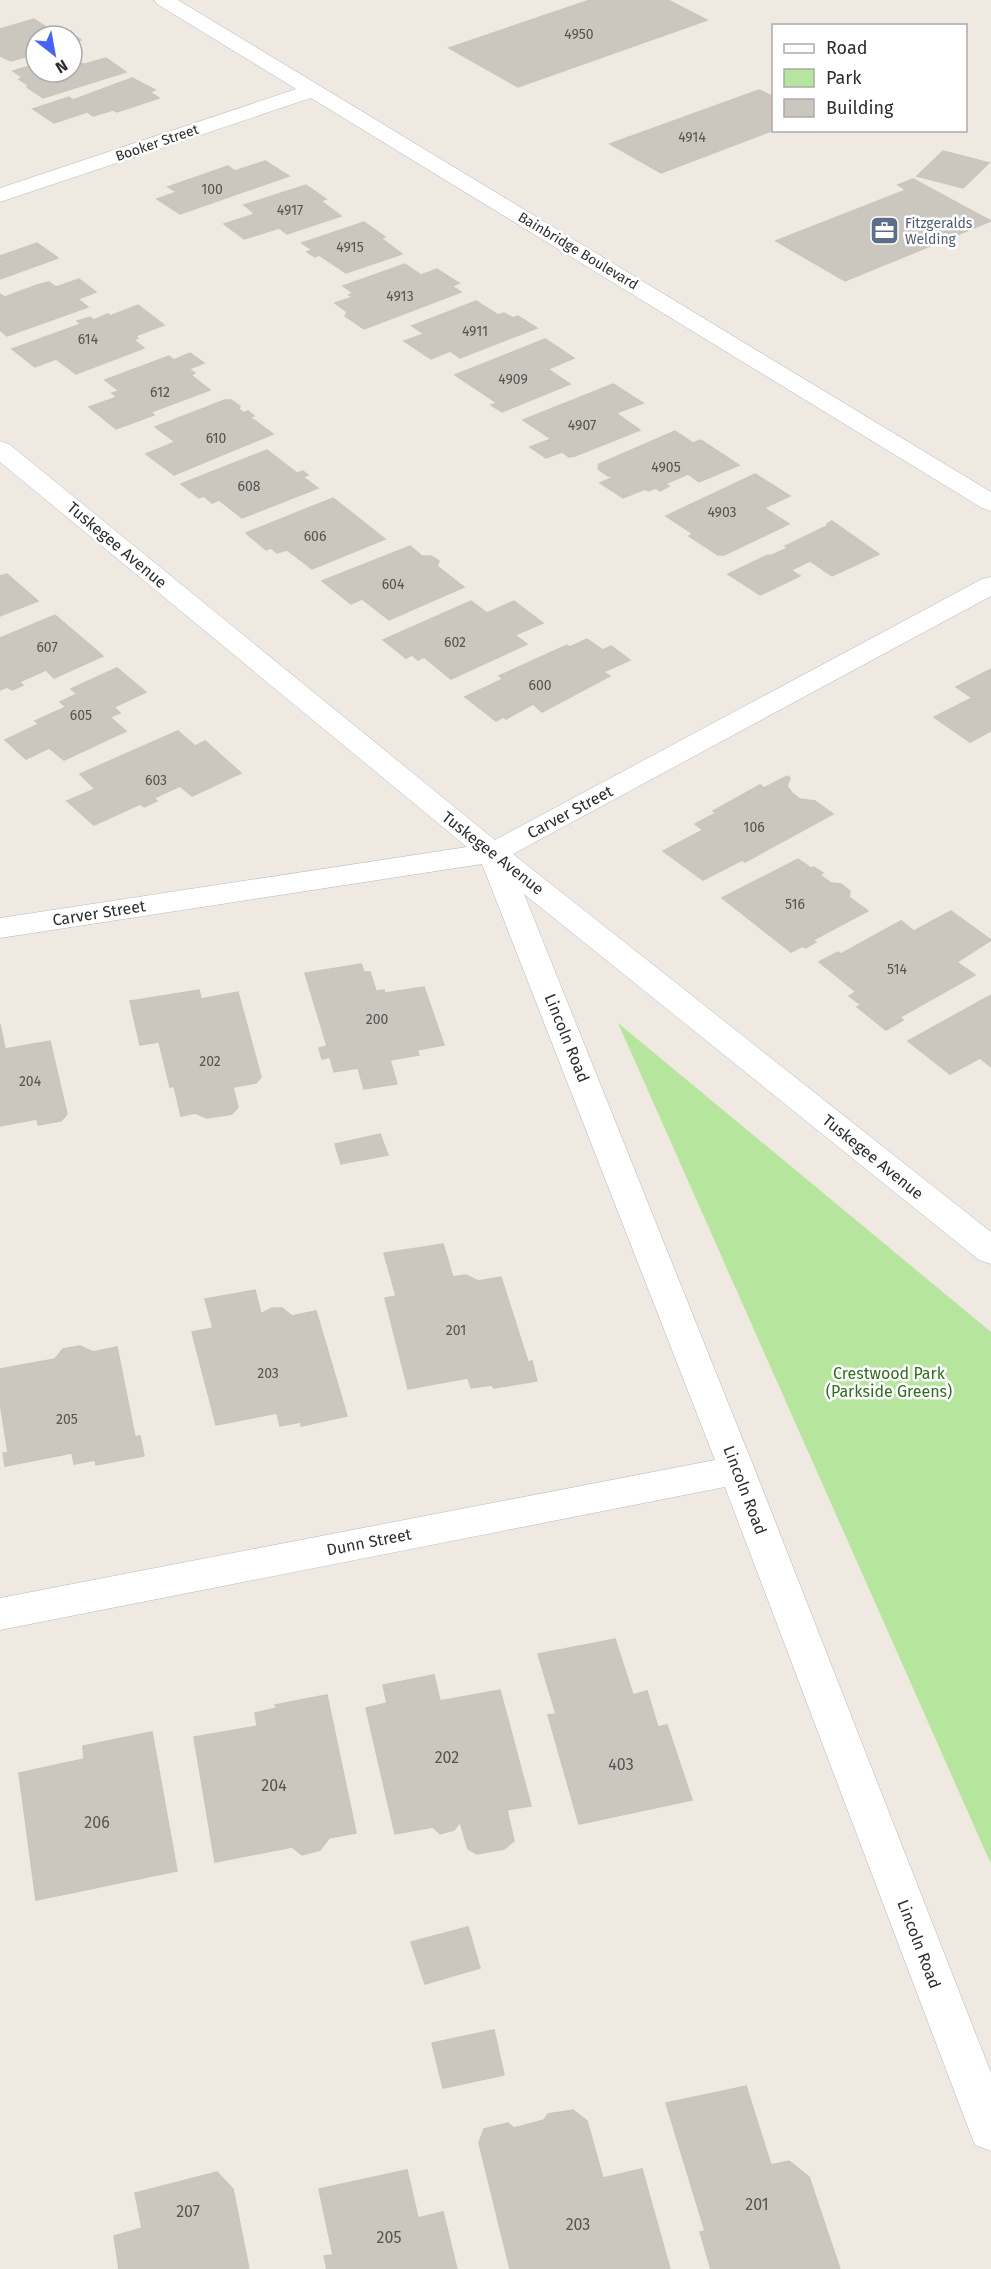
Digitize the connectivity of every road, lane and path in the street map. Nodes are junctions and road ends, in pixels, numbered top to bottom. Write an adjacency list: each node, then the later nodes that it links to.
1 (164, 0): 2 (street, Bainbridge Boulevard)
2 (314, 90): 3 (street, Booker Street); 5 (street, Bainbridge Boulevard)
3 (0, 195)
4 (0, 449): 7 (street, Tuskegee Avenue)
5 (991, 503)
6 (991, 585): 7 (street, Carver Street)
7 (493, 853): 8 (street, Carver Street); 9 (street, Tuskegee Avenue); 10 (street, Lincoln Road)
8 (0, 928)
9 (991, 1251)
10 (737, 1470): 11 (street, Dunn Street); 12 (street, Lincoln Road)
11 (0, 1614)
12 (991, 2130)

